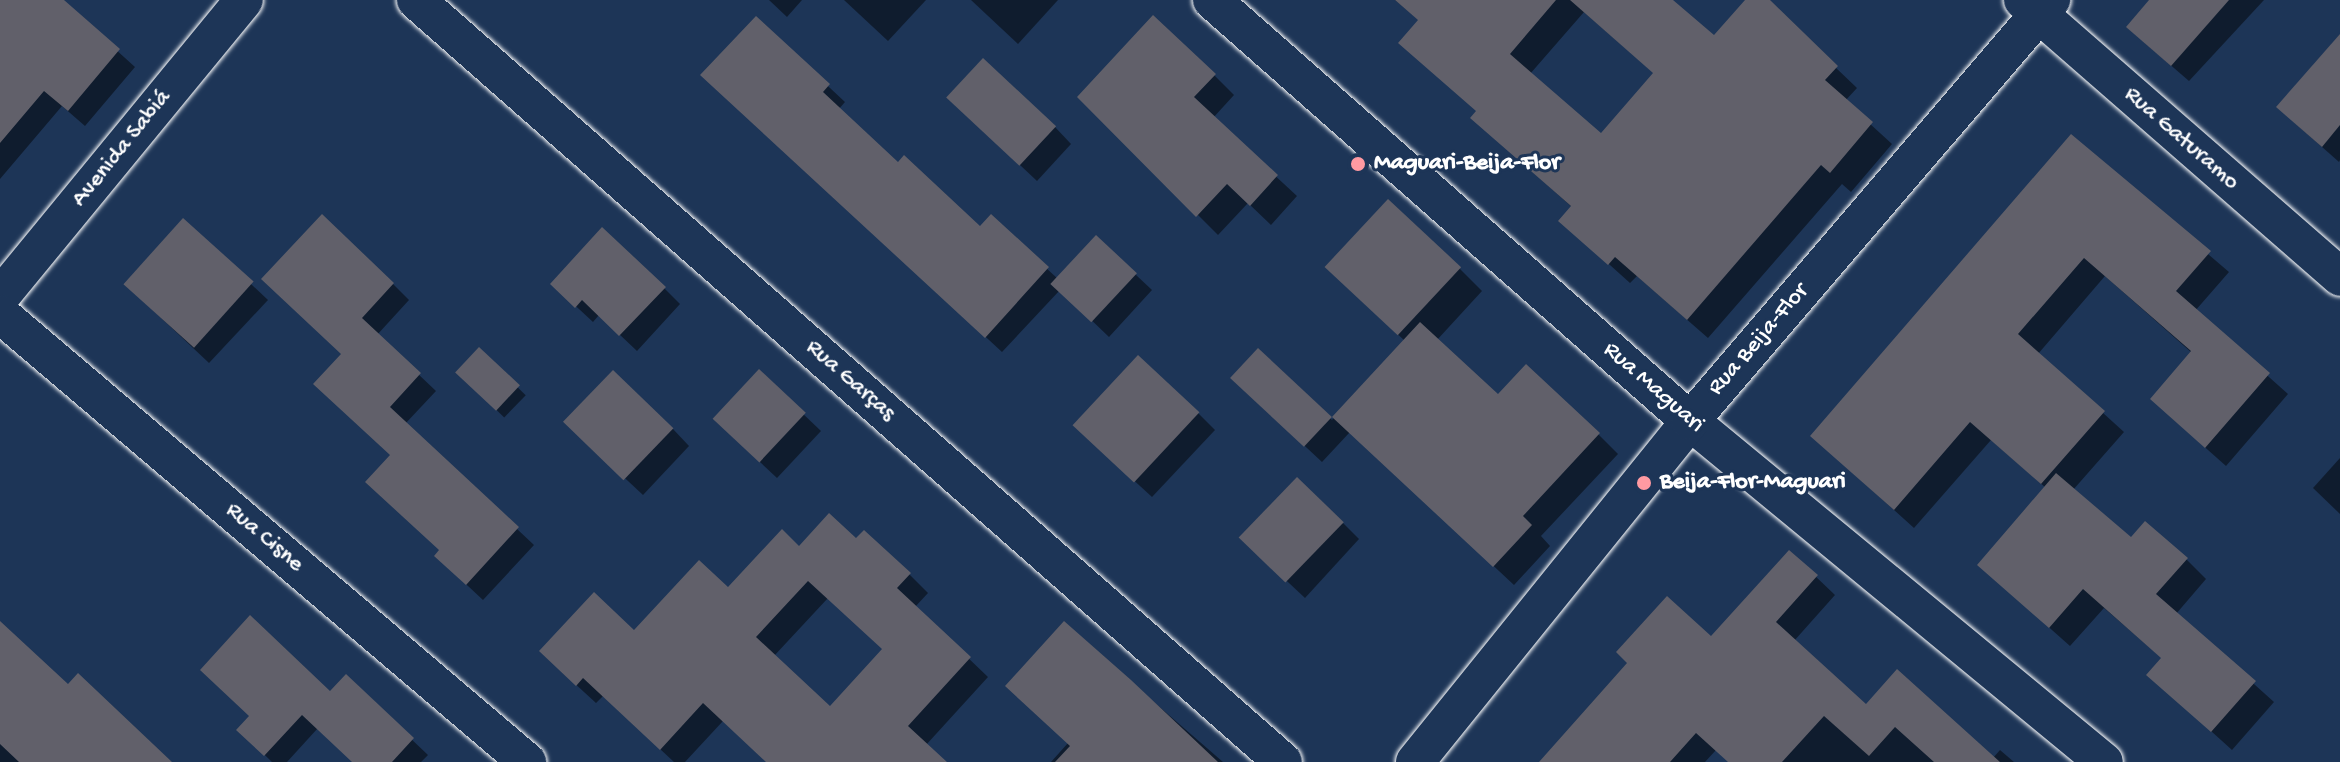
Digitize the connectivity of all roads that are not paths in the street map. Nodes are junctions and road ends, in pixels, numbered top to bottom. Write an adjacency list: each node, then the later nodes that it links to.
1 (416, 0): 10 (street, Rua Garças)
2 (1212, 0): 8 (street, Rua Maguari)
3 (2038, 5): 5 (street, Rua Gaturamo); 8 (street, Rua Beija-Flor)
4 (223, 7): 6 (street, Avenida Sabiá)
5 (2340, 277)
6 (0, 297)
7 (0, 314): 9 (street, Rua Cisne)
8 (1690, 421): 11 (street, Rua Beija-Flor); 12 (street, Rua Maguari)
9 (527, 762)
10 (1283, 762)
11 (1415, 762)
12 (2104, 762)

